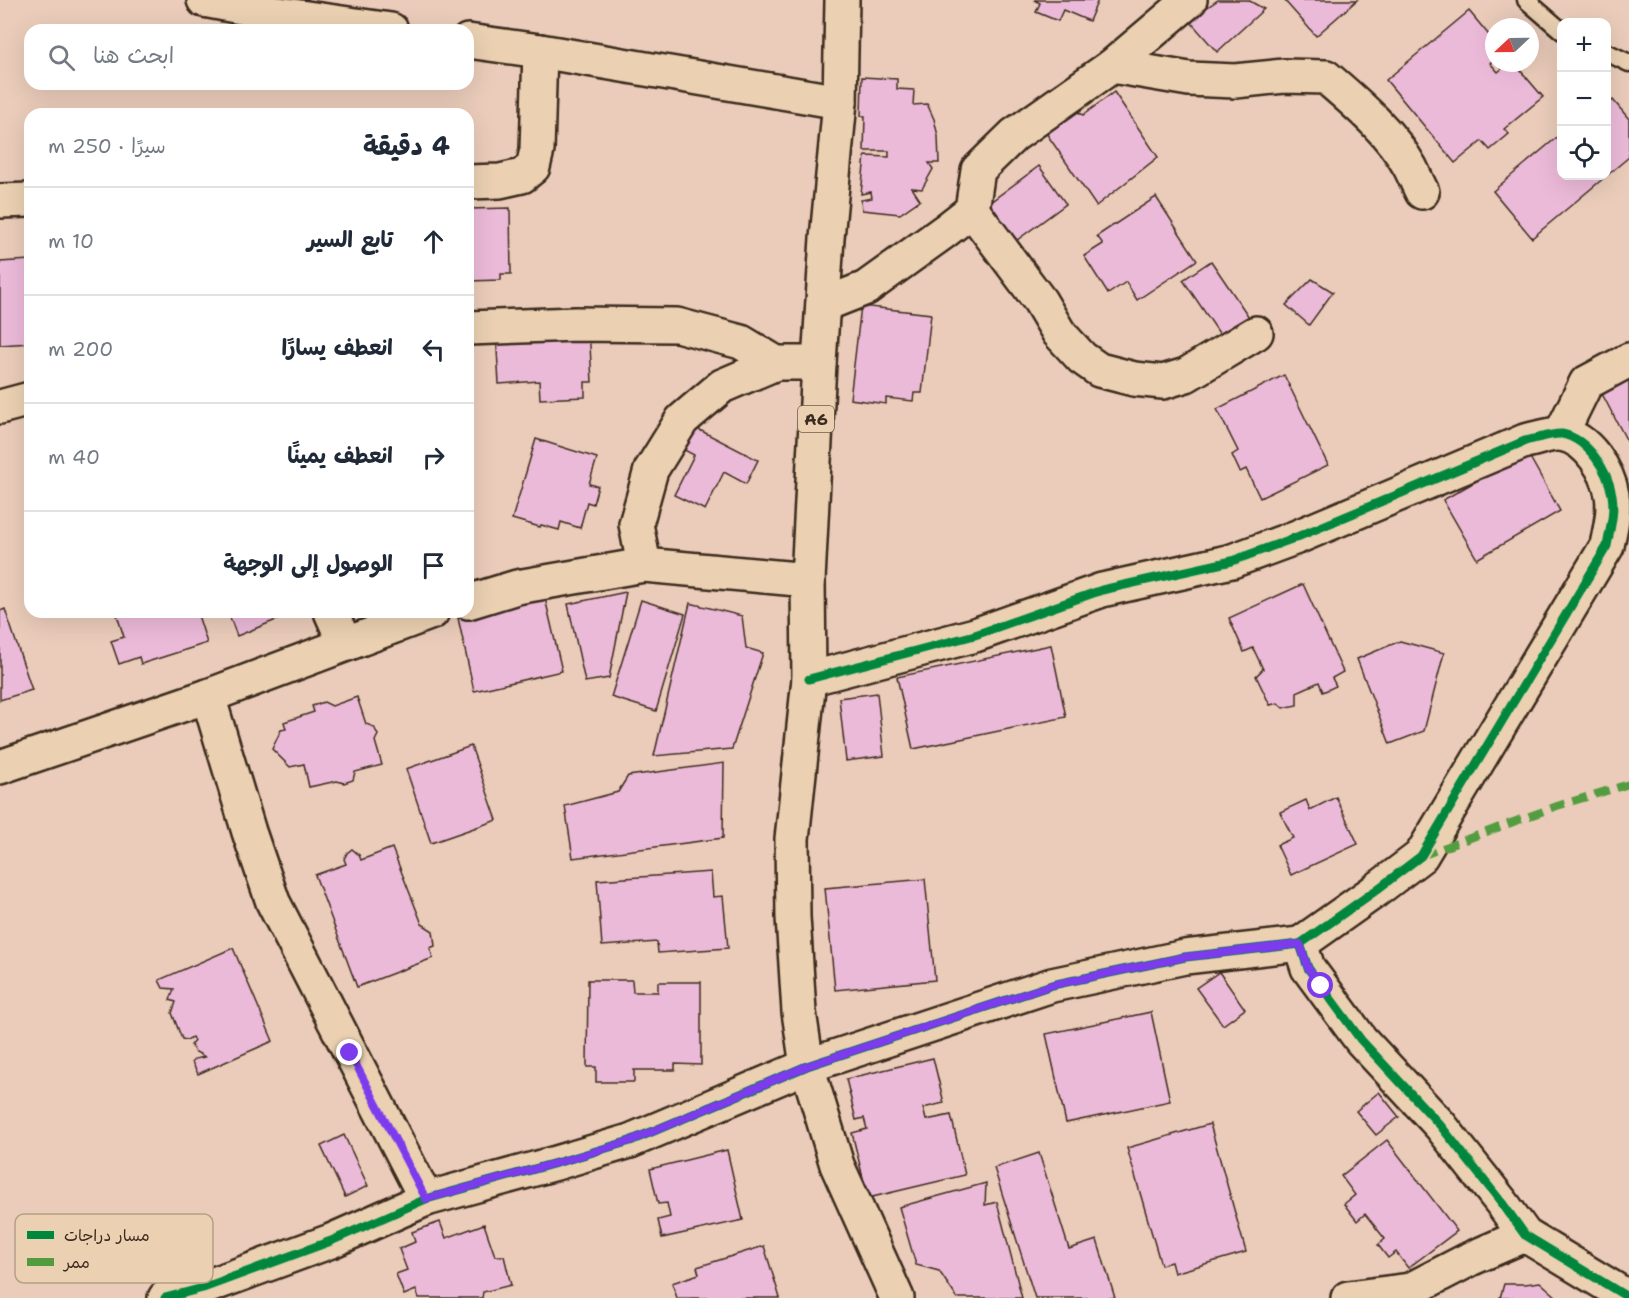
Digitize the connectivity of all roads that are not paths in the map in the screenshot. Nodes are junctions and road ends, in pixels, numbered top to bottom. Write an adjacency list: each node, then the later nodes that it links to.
1 (204, 0): 5 (main road)
2 (842, 0): 12 (main road, A6)
3 (1190, 0): 11 (main road)
4 (1526, 0): 6 (lane)
5 (349, 24)
6 (1557, 27)
7 (474, 42): 8 (main road)
8 (540, 51): 12 (main road); 13 (main road)
9 (1611, 54): 10 (lane)
10 (1629, 63)
11 (1112, 66): 14 (main road); 17 (main road)
12 (840, 102): 18 (main road, A6)
13 (474, 182)
14 (1422, 192)
15 (24, 200): 16 (main road)
16 (0, 201)
17 (972, 210): 18 (main road); 20 (main road)
18 (823, 305): 23 (main road, A6)
19 (474, 328): 22 (main road)
20 (1256, 333)
21 (1629, 360): 26 (main road)
22 (776, 363): 23 (main road); 28 (main road)
23 (819, 363): 29 (main road, A6)
24 (24, 401): 25 (main road)
25 (0, 407)
26 (1561, 434): 27 (main road); 34 (main road)
27 (1621, 510): 37 (main road)
28 (644, 565): 29 (main road); 30 (main road)
29 (808, 580): 34 (main road, A6)
30 (474, 600)
31 (334, 618): 33 (main road)
32 (416, 618): 33 (main road)
33 (345, 644): 35 (main road)
34 (809, 679): 38 (main road, A6)
35 (208, 696): 36 (main road); 39 (main road)
36 (0, 766)
37 (1300, 944): 38 (main road); 40 (main road)
38 (807, 1066): 39 (main road); 42 (main road, A6)
39 (426, 1199): 41 (main road)
40 (1525, 1235): 43 (main road); 44 (main road)
41 (165, 1298)
42 (897, 1298)
43 (1348, 1298)
44 (1629, 1298)

